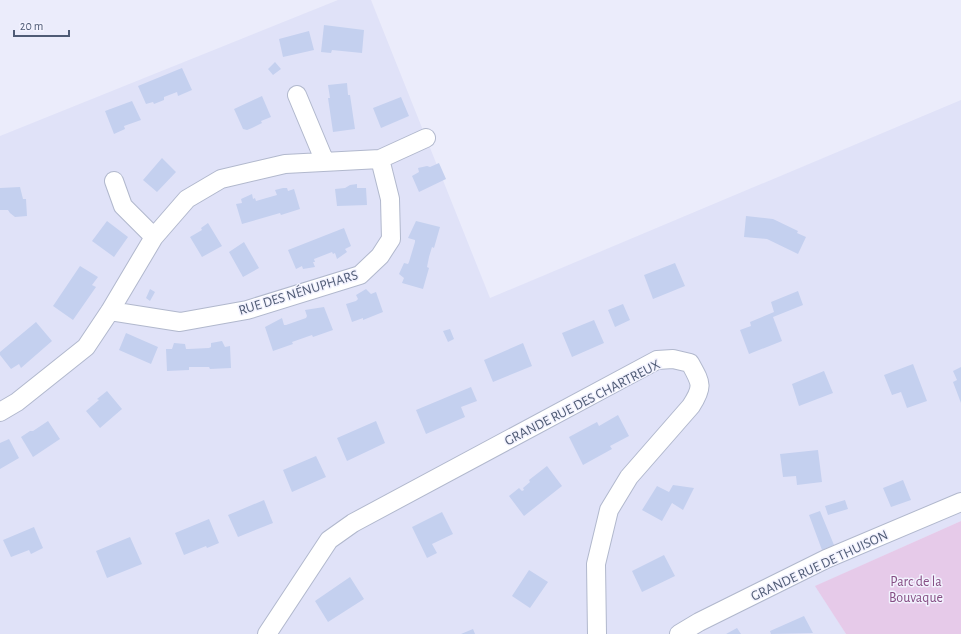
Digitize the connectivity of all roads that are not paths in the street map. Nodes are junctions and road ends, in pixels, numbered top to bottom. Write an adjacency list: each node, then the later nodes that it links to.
1 (297, 95): 4 (street)
2 (426, 138): 3 (street)
3 (380, 159): 4 (street); 7 (street, RUE DES NÉNUPHARS)
4 (325, 162): 6 (street)
5 (114, 181): 6 (street)
6 (154, 238): 7 (street)
7 (110, 311): 8 (street)
8 (0, 412)
9 (961, 502): 12 (street, GRANDE RUE DE THUISON)
10 (267, 634): 11 (street, GRANDE RUE DES CHARTREUX)
11 (597, 634)
12 (679, 634)

